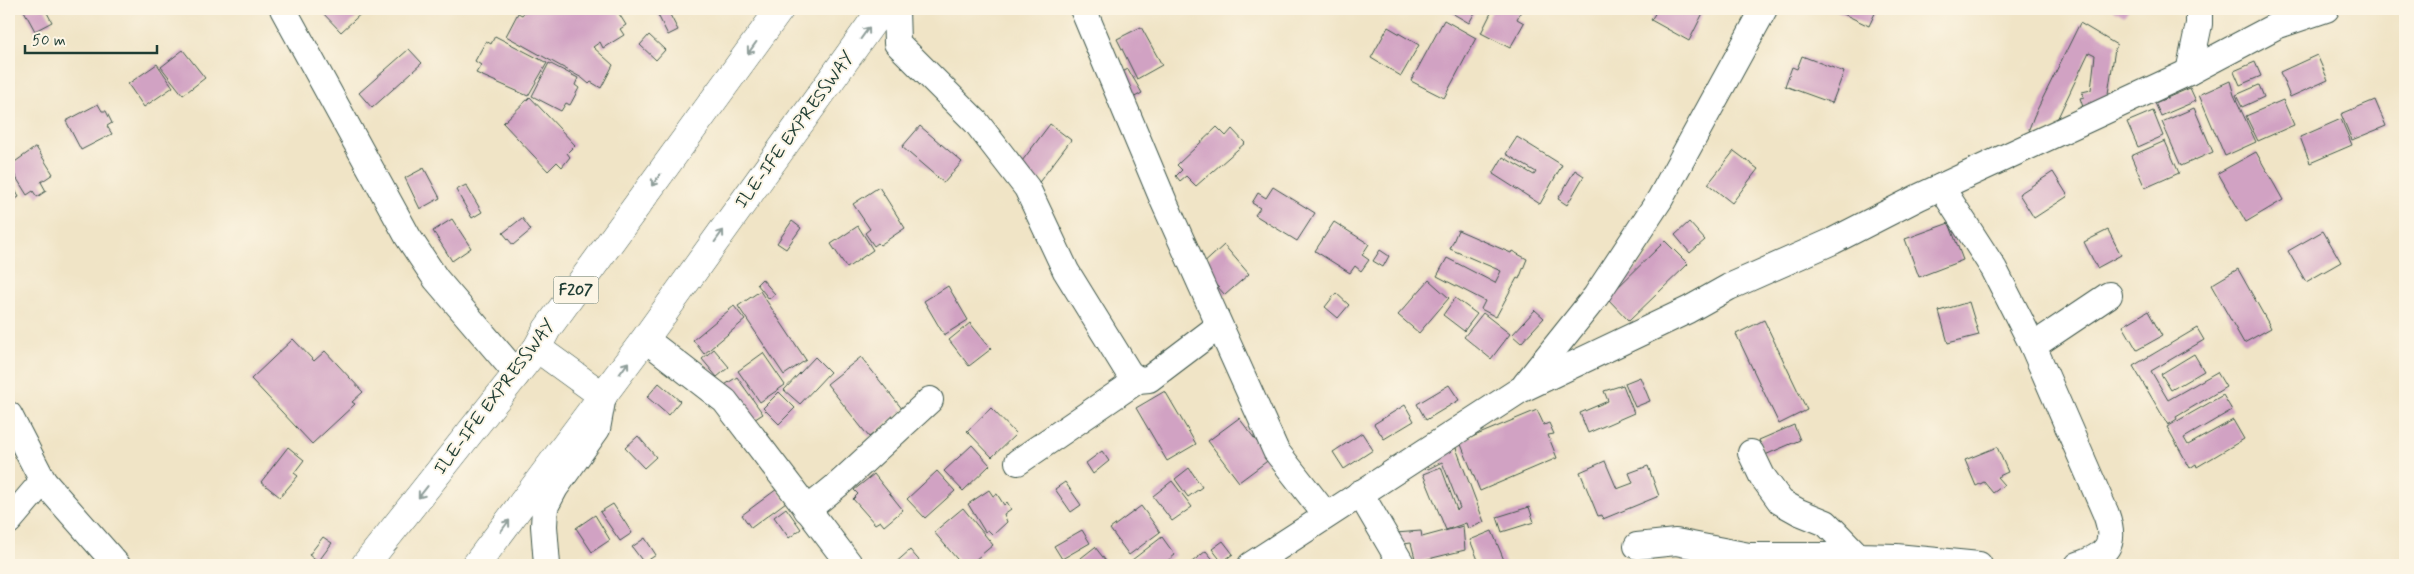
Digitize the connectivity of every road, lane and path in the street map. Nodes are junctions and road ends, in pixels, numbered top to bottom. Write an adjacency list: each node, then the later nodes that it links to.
1 (283, 9): 16 (street)
2 (780, 9): 15 (main road, ILE-IFE EXPRESSWAY / F207, one-way to 15)
3 (882, 9): 13 (main road, ILE-IFE EXPRESSWAY, one-way to 3)
4 (896, 9): 17 (street)
5 (1083, 9): 12 (street)
6 (1764, 9): 18 (street)
7 (2199, 9): 9 (street)
8 (2326, 9): 9 (street)
9 (2189, 72): 10 (street)
10 (1942, 187): 14 (street); 18 (street)
11 (2109, 295): 14 (street)
12 (1219, 326): 17 (street); 27 (street)
13 (645, 339): 19 (main road, ILE-IFE EXPRESSWAY, one-way to 13); 26 (street)
14 (2033, 346): 39 (street)
15 (537, 348): 16 (main road, ILE-IFE EXPRESSWAY / F207); 19 (main road)
16 (517, 374): 32 (main road, ILE-IFE EXPRESSWAY / F207, one-way to 32)
17 (1138, 380): 23 (street)
18 (1520, 390): 25 (street)
19 (603, 396): 33 (main road, ILE-IFE EXPRESSWAY, one-way to 19); 34 (street)
20 (930, 400): 26 (street)
21 (9, 415): 24 (street)
22 (1751, 453): 30 (street)
23 (1018, 462)
24 (43, 480): 28 (street); 31 (street)
25 (1360, 492): 27 (street); 37 (street)
26 (808, 510): 35 (street)
27 (1326, 515): 36 (street)
28 (9, 521)
29 (1637, 546): 30 (street)
30 (1858, 556): 38 (street)
31 (117, 565)
32 (365, 565)
33 (476, 565)
34 (547, 565)
35 (850, 565)
36 (1251, 565)
37 (1402, 565)
38 (1979, 565)
39 (2078, 565)

